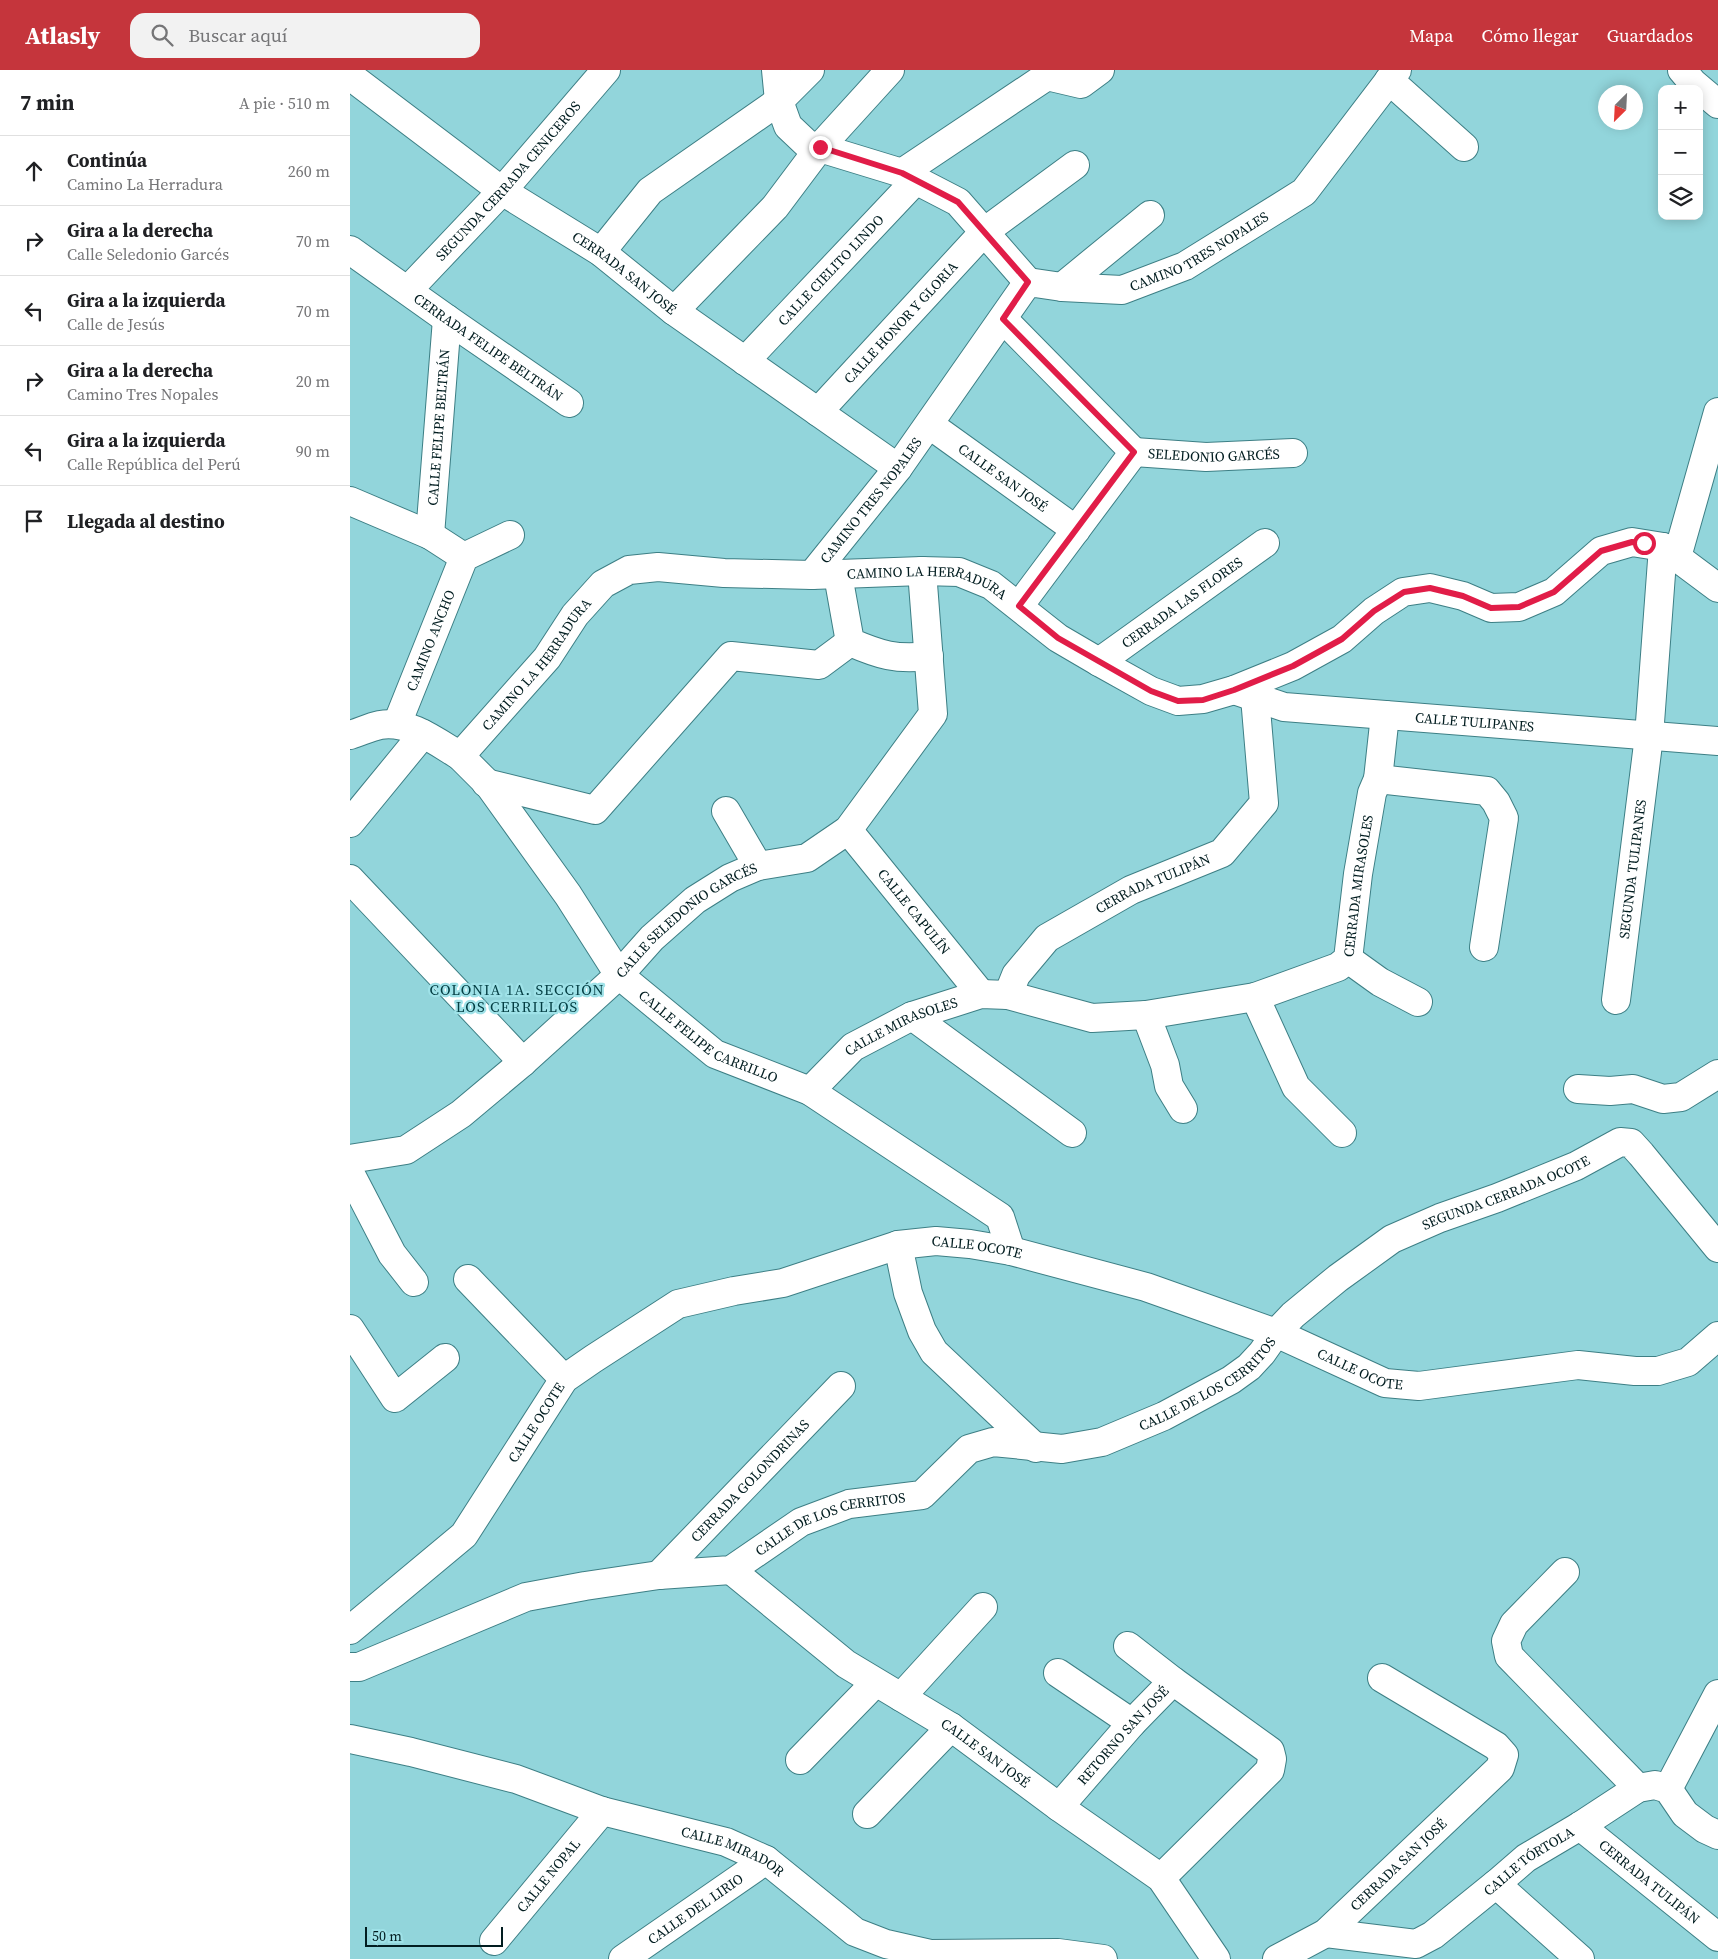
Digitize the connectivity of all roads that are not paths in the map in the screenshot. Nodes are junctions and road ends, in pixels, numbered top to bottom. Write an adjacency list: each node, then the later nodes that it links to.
1 (606, 70): 15 (street, SEGUNDA CERRADA CENICEROS)
2 (776, 70): 9 (street)
3 (810, 70): 9 (street)
4 (890, 70): 11 (street)
5 (1100, 70): 14 (street, CALLE CIELITO LINDO)
6 (1682, 70): 10 (street)
7 (1393, 75): 12 (street); 21 (street, CAMINO TRES NOPALES)
8 (350, 76): 15 (street, CERRADA SAN JOSÉ)
9 (778, 101): 11 (street); 19 (street)
10 (1718, 104)
11 (820, 147): 14 (street); 23 (street)
12 (1464, 148)
13 (1075, 165): 17 (street, CALLE HONOR Y GLORIA)
14 (909, 177): 17 (street); 26 (street, CALLE CIELITO LINDO)
15 (502, 191): 19 (street, CERRADA SAN JOSÉ); 22 (street, SEGUNDA CERRADA CENICEROS)
16 (1150, 215): 21 (street)
17 (984, 232): 20 (street); 28 (street, CALLE HONOR Y GLORIA)
18 (350, 250): 22 (street)
19 (601, 252): 23 (street, CERRADA SAN JOSÉ)
20 (1028, 282): 21 (street, CAMINO TRES NOPALES); 24 (street, CAMINO TRES NOPALES)
21 (1062, 287)
22 (408, 290): 25 (street, CERRADA FELIPE BELTRÁN)
23 (674, 311): 26 (street, CERRADA SAN JOSÉ)
24 (1003, 319): 30 (street, CAMINO TRES NOPALES); 31 (street)
25 (447, 320): 27 (street, CERRADA FELIPE BELTRÁN); 37 (street, CALLE FELIPE BELTRÁN)
26 (745, 361): 28 (street, CERRADA SAN JOSÉ)
27 (569, 403)
28 (818, 412): 33 (street, CERRADA SAN JOSÉ)
29 (1718, 412): 39 (street, SEGUNDA TULIPANES)
30 (930, 425): 33 (street, CAMINO TRES NOPALES); 35 (street, CALLE SAN JOSÉ)
31 (1134, 452): 32 (street, SELEDONIO GARCÉS); 35 (street)
32 (1293, 453)
33 (898, 468): 42 (street, CAMINO TRES NOPALES)
34 (350, 502): 37 (street)
35 (1076, 530): 44 (street)
36 (510, 535): 40 (street)
37 (430, 536): 40 (street)
38 (1266, 543): 47 (street, CERRADA LAS FLORES)
39 (1670, 552): 43 (street); 48 (street, CAMINO LA HERRADURA); 52 (street, SEGUNDA TULIPANES)
40 (464, 557): 50 (street, CAMINO ANCHO)
41 (922, 571): 42 (street, CAMINO LA HERRADURA); 44 (street, CAMINO LA HERRADURA); 46 (street, CALLE SELEDONIO GARCÉS)
42 (825, 575): 45 (street); 54 (street, CAMINO LA HERRADURA)
43 (1718, 588)
44 (1019, 606): 47 (street, CAMINO LA HERRADURA)
45 (850, 642): 46 (street); 56 (street)
46 (929, 656): 59 (street, CALLE SELEDONIO GARCÉS)
47 (1099, 662): 48 (street, CAMINO LA HERRADURA)
48 (1245, 693): 49 (street, CALLE TULIPANES); 66 (street, CERRADA TULIPÁN)
49 (1385, 715): 52 (street, CALLE TULIPANES); 55 (street, CERRADA MIRASOLES)
50 (410, 729): 51 (street); 54 (street); 58 (street, CAMINO ANCHO)
51 (350, 735)
52 (1648, 736): 53 (street, CALLE TULIPANES); 68 (street, SEGUNDA TULIPANES)
53 (1718, 741)
54 (460, 756): 56 (street, CALLE FELIPE CARRILLO)
55 (1378, 779): 62 (street); 63 (street, CERRADA MIRASOLES)
56 (486, 782): 64 (street, CALLE FELIPE CARRILLO)
57 (726, 811): 60 (street)
58 (350, 823)
59 (848, 830): 60 (street, CALLE SELEDONIO GARCÉS); 65 (street, CALLE CAPULÍN)
60 (758, 866): 64 (street, CALLE SELEDONIO GARCÉS)
61 (350, 879): 72 (street)
62 (1484, 947)
63 (1348, 959): 67 (street, CERRADA MIRASOLES); 69 (street)
64 (619, 975): 72 (street, CALLE SELEDONIO GARCÉS); 75 (street, CALLE FELIPE CARRILLO)
65 (981, 994): 66 (street, CALLE MIRASOLES); 71 (street, CALLE MIRASOLES)
66 (1008, 995): 70 (street, CERRADA MIRASOLES)
67 (1255, 997): 70 (street, CERRADA MIRASOLES); 78 (street)
68 (1616, 1000)
69 (1418, 1002)
70 (1146, 1015): 76 (street)
71 (912, 1016): 75 (street, CALLE MIRASOLES); 77 (street)
72 (523, 1062): 79 (street, CALLE SELEDONIO GARCÉS)
73 (1718, 1074): 74 (street)
74 (1578, 1089)
75 (810, 1091): 83 (street, CALLE FELIPE CARRILLO)
76 (1183, 1109)
77 (1072, 1133)
78 (1342, 1133)
79 (350, 1159)
80 (350, 1173): 85 (street)
81 (898, 1245): 83 (street, CALLE OCOTE); 90 (street, CALLE OCOTE); 92 (street)
82 (1718, 1248): 87 (street, SEGUNDA CERRADA OCOTE)
83 (1011, 1251): 87 (street, CALLE OCOTE)
84 (468, 1279): 90 (street)
85 (414, 1282)
86 (350, 1329): 89 (street)
87 (1276, 1333): 88 (street, CALLE OCOTE); 92 (street, CALLE DE LOS CERRITOS)
88 (1718, 1336)
89 (445, 1358)
90 (564, 1379): 97 (street, CALLE OCOTE)
91 (841, 1386): 95 (street, CERRADA GOLONDRINAS)
92 (1036, 1448): 93 (street, CALLE DE LOS CERRITOS)
93 (731, 1570): 95 (street); 103 (street, CALLE SAN JOSÉ)
94 (1565, 1572): 110 (street)
95 (659, 1575): 99 (street)
96 (983, 1607): 105 (street)
97 (350, 1630)
98 (1128, 1646): 102 (street)
99 (350, 1667)
100 (1058, 1673): 106 (street)
101 (1382, 1678): 120 (street, CERRADA SAN JOSÉ)
102 (1173, 1681): 106 (street, RETORNO SAN JOSÉ); 118 (street, RETORNO SAN JOSÉ)
103 (875, 1682): 105 (street, CALLE SAN JOSÉ); 109 (street)
104 (1718, 1694): 111 (street)
105 (901, 1697): 107 (street, CALLE SAN JOSÉ)
106 (1132, 1723): 112 (street, RETORNO SAN JOSÉ)
107 (951, 1728): 112 (street, CALLE SAN JOSÉ); 114 (street)
108 (350, 1740): 113 (street, CALLE MIRADOR)
109 (800, 1760)
110 (1638, 1788): 111 (street); 115 (street, CALLE TÓRTOLA)
111 (1668, 1789): 116 (street)
112 (1060, 1807): 118 (street, CALLE SAN JOSÉ)
113 (602, 1811): 117 (street, CALLE MIRADOR); 122 (street, CALLE NOPAL)
114 (867, 1814)
115 (1580, 1826): 119 (street, CALLE TÓRTOLA); 121 (street, CERRADA TULIPÁN)
116 (1718, 1834)
117 (766, 1860): 124 (street, CALLE MIRADOR); 125 (street, CALLE DEL LIRIO)
118 (1161, 1878): 127 (street, CALLE SAN JOSÉ)
119 (1496, 1884): 123 (street, CALLE TÓRTOLA); 129 (street)
120 (1326, 1933): 123 (street, CALLE TÓRTOLA); 128 (street, CERRADA SAN JOSÉ)
121 (1718, 1937)
122 (494, 1941)
123 (1417, 1951)
124 (986, 1957): 126 (street, CALLE MIRADOR)
125 (623, 1959)
126 (1103, 1959)
127 (1216, 1959)
128 (1277, 1959)
129 (1580, 1959)

